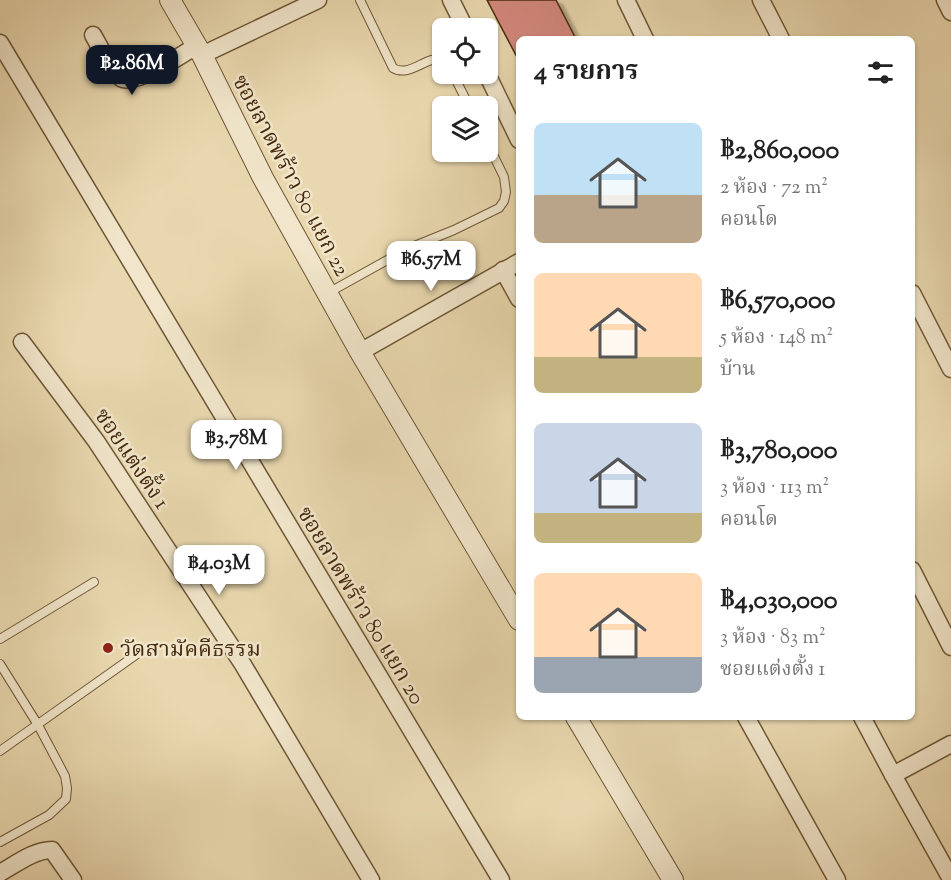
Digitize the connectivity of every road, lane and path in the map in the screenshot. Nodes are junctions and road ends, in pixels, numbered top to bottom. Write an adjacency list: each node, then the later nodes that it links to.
1 (171, 0): 14 (street, ซอยลาดพร้าว 80 แยก 22)
2 (318, 0): 14 (street)
3 (360, 0): 15 (lane)
4 (451, 0): 9 (street)
5 (626, 0): 11 (street)
6 (761, 0): 12 (street)
7 (945, 0): 8 (street)
8 (951, 12)
9 (460, 18)
10 (93, 35): 14 (street)
11 (644, 36)
12 (779, 36)
13 (0, 43): 46 (street, ซอยลาดพร้าว 80 แยก 20)
14 (199, 51): 21 (street, ซอยลาดพร้าว 80 แยก 22)
15 (432, 60)
16 (492, 84): 17 (street)
17 (516, 134)
18 (497, 162): 21 (lane)
19 (516, 264): 20 (street)
20 (503, 270): 22 (street); 25 (street)
21 (328, 294): 25 (street, ซอยลาดพร้าว 80 แยก 22)
22 (516, 294)
23 (915, 299): 26 (street)
24 (22, 342): 45 (street, ซอยแต่งตั้ง 1)
25 (360, 352): 29 (street, ซอยลาดพร้าว 80 แยก 22)
26 (951, 369)
27 (915, 576): 31 (street)
28 (94, 582): 30 (lane)
29 (516, 615)
30 (0, 639)
31 (951, 646)
32 (140, 652): 37 (lane)
33 (0, 664): 37 (lane)
34 (578, 720): 47 (street)
35 (748, 720): 48 (street)
36 (864, 720): 40 (street)
37 (38, 725): 39 (lane); 41 (lane)
38 (951, 744): 40 (street)
39 (0, 751)
40 (893, 775): 43 (street)
41 (0, 842)
42 (0, 873): 44 (street)
43 (951, 879)
44 (74, 880)
45 (371, 880)
46 (501, 880)
47 (673, 880)
48 (837, 880)

